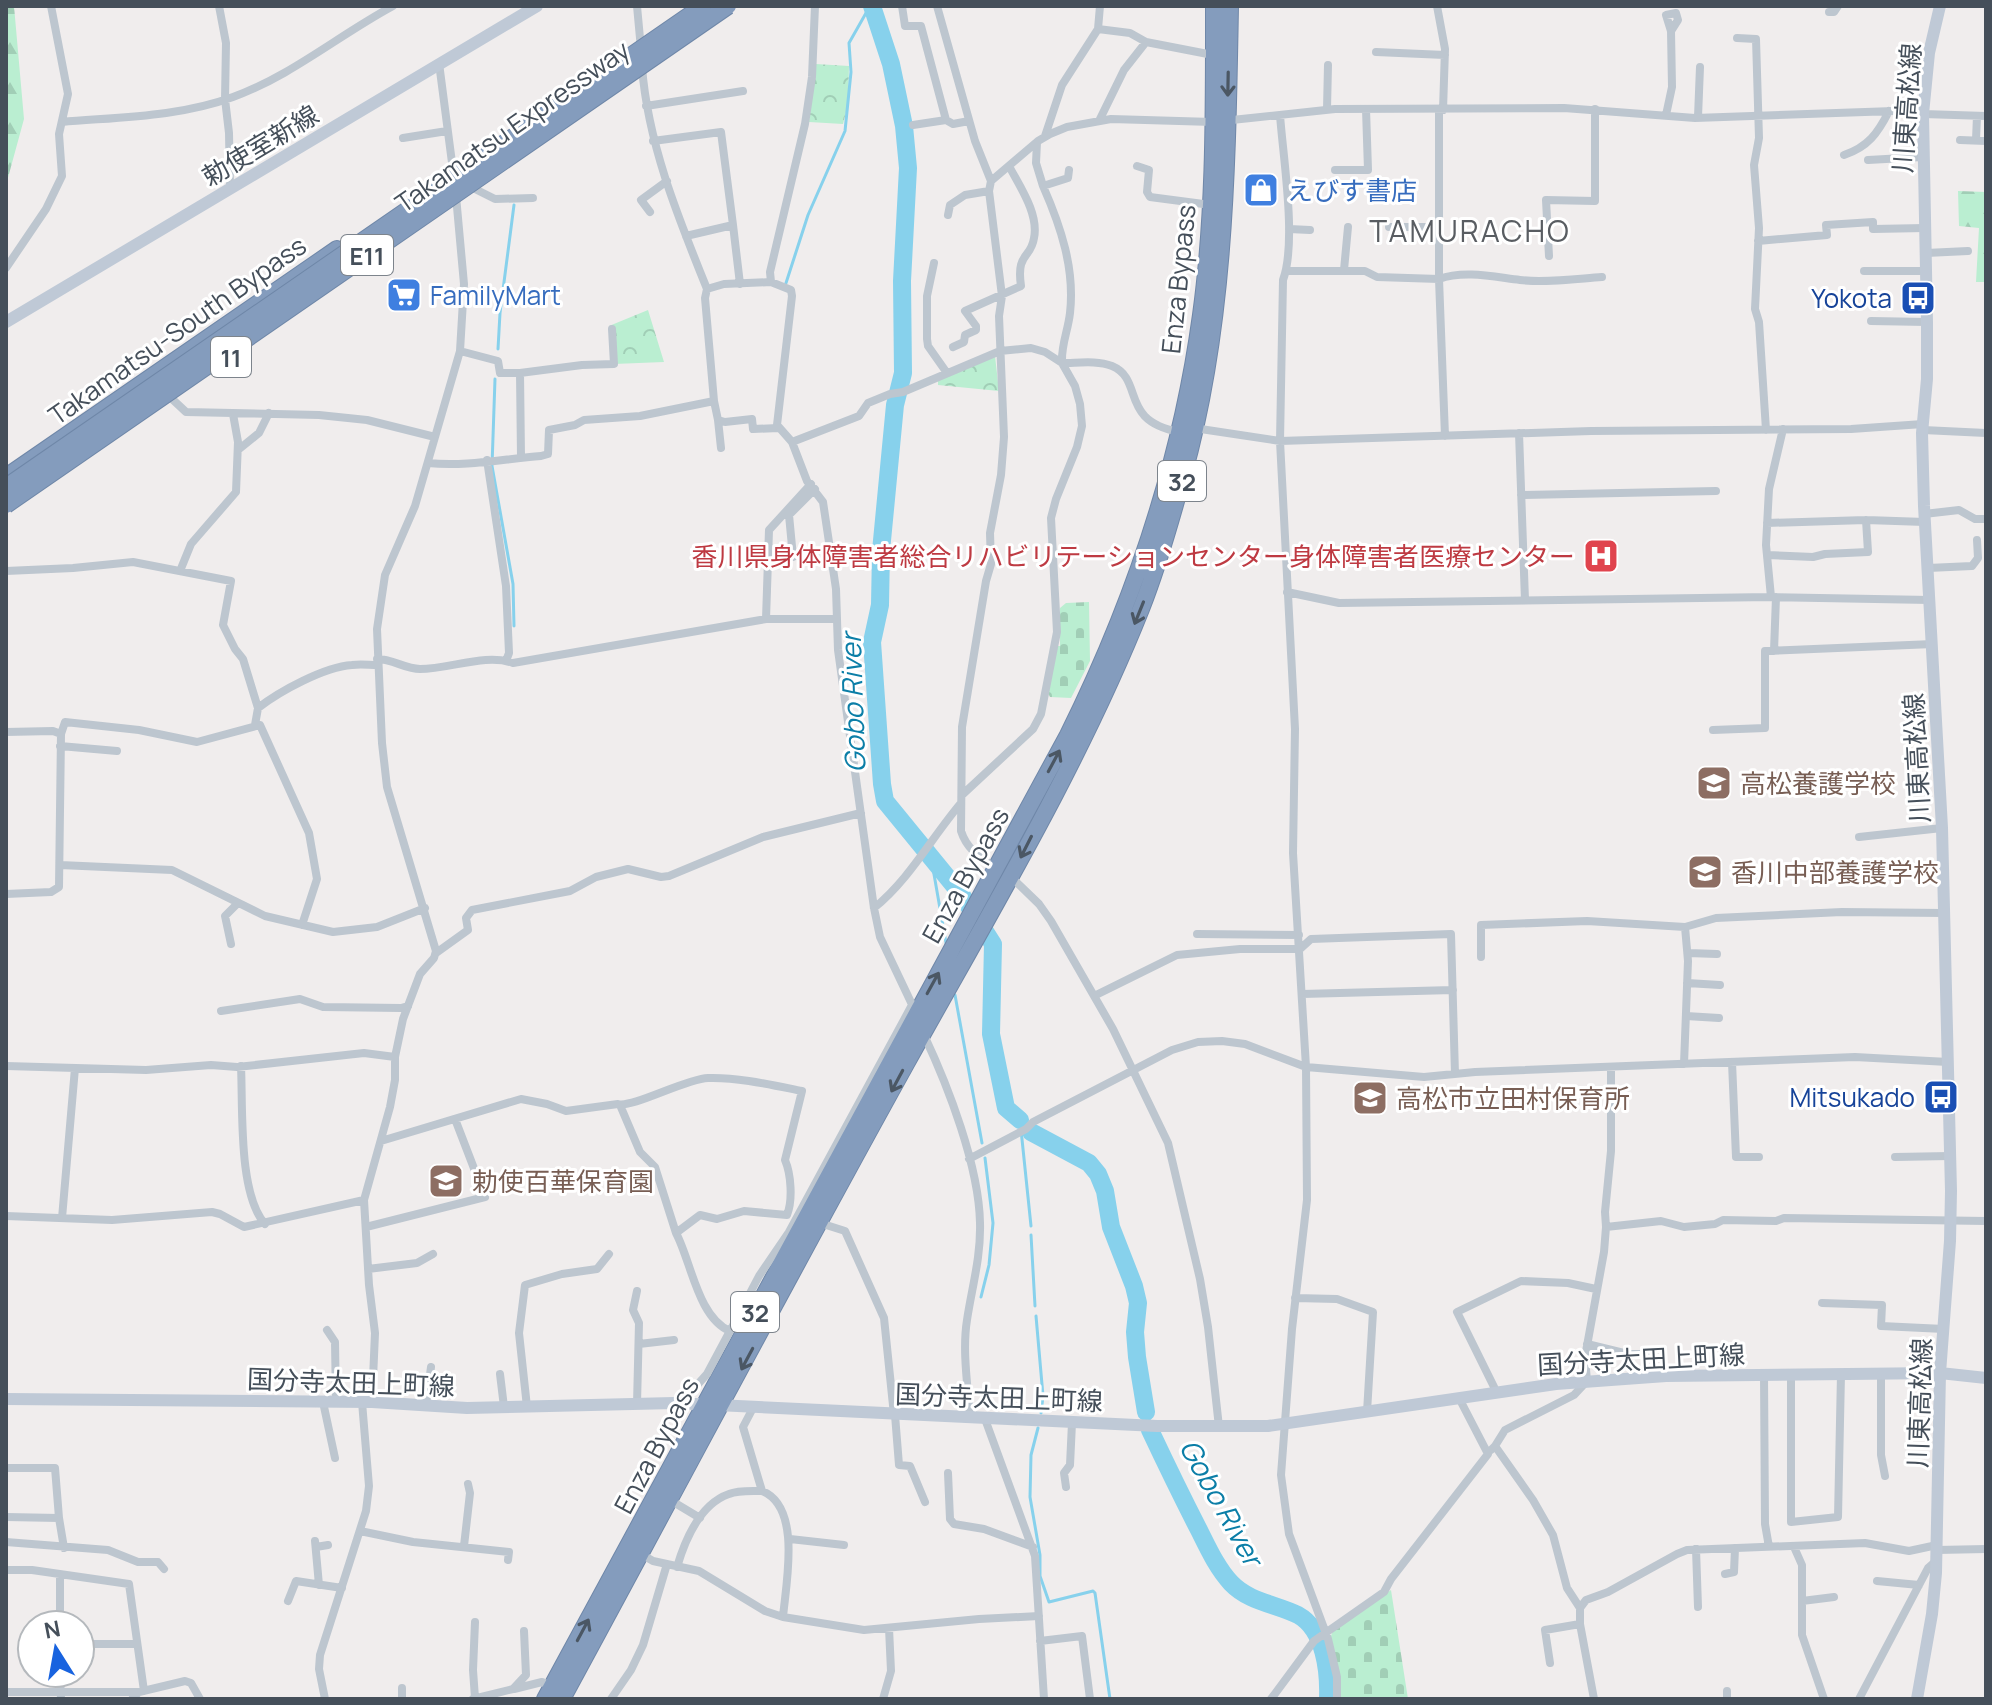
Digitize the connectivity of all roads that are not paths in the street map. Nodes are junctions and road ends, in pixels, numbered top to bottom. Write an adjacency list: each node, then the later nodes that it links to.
1 (51, 6): 52 (street)
2 (219, 6): 35 (street)
3 (393, 6): 35 (street)
4 (537, 6): 30 (main road, 勅使室新線)
5 (637, 6): 25 (street)
6 (692, 6): 25 (highway, Takamatsu-South Bypass / 11)
7 (703, 6): 134 (highway, Takamatsu Expressway / E11, bridge)
8 (728, 6): 138 (highway, Takamatsu Expressway / E11, bridge)
9 (737, 6): 33 (highway, Takamatsu-South Bypass / 11)
10 (815, 6): 98 (street)
11 (902, 6): 23 (street)
12 (937, 6): 20 (street)
13 (1100, 6): 21 (street)
14 (1214, 6): 28 (highway, Enza Bypass / 32)
15 (1230, 6): 51 (highway, Enza Bypass / 32, one-way to 51)
16 (1437, 6): 29 (street)
17 (1838, 6): 19 (street)
18 (1940, 6): 42 (main road, 川東高松線)
19 (1829, 12)
20 (943, 27): 23 (street); 49 (street)
21 (1098, 29): 26 (street); 56 (street)
22 (1671, 31): 44 (street)
23 (923, 32): 48 (street)
24 (1737, 38): 45 (street)
25 (640, 42): 33 (street); 65 (highway, Takamatsu-South Bypass / 11)
26 (1146, 42): 28 (street); 50 (street)
27 (1376, 52): 29 (street)
28 (1214, 55): 51 (highway, Enza Bypass / 32)
29 (1445, 55): 40 (street)
30 (439, 63): 54 (street); 71 (main road, 勅使室新線)
31 (1328, 65): 37 (street)
32 (1700, 67): 47 (street)
33 (642, 72): 36 (street); 72 (highway, Takamatsu-South Bypass / 11)
34 (743, 91): 36 (street)
35 (225, 99): 52 (street); 71 (street)
36 (646, 106): 58 (street)
37 (1327, 109): 38 (street); 43 (street)
38 (1366, 109): 40 (street); 67 (street)
39 (1595, 109): 40 (street); 44 (street); 89 (street)
40 (1441, 110): 81 (street)
41 (1889, 111): 42 (street); 45 (street); 60 (street)
42 (1923, 112): 46 (street); 61 (main road, 川東高松線)
43 (1280, 115): 51 (street); 83 (street)
44 (1666, 115): 47 (street)
45 (1758, 116): 47 (street); 86 (street)
46 (1982, 116): 59 (street)
47 (1698, 117)
48 (946, 120): 49 (street); 53 (street)
49 (969, 121): 69 (street)
50 (1099, 121): 51 (street); 56 (street)
51 (1220, 121): 75 (highway, Enza Bypass / 32); 119 (highway, Enza Bypass / 32)
52 (62, 122): 91 (street)
53 (913, 125)
54 (447, 131): 55 (street); 65 (street)
55 (403, 138)
56 (1041, 139): 63 (street); 70 (street)
57 (1960, 140): 59 (street)
58 (653, 141): 68 (street); 78 (street)
59 (1981, 141)
60 (1844, 155)
61 (1922, 157): 62 (street); 82 (main road, 川東高松線)
62 (1868, 160)
63 (1009, 166): 69 (street); 101 (street)
64 (1137, 166): 75 (street)
65 (453, 170): 74 (street); 133 (highway, Takamatsu-South Bypass / 11)
66 (1069, 170): 70 (street)
67 (1335, 170)
68 (667, 181): 76 (street); 85 (street)
69 (990, 186): 77 (street); 101 (street)
70 (1043, 186): 109 (street)
71 (230, 188): 103 (main road, 勅使室新線)
72 (475, 189): 73 (street); 74 (highway, Takamatsu-South Bypass / 11)
73 (533, 198)
74 (456, 202): 107 (street); 112 (highway, Takamatsu-South Bypass / 11)
75 (1211, 205): 119 (highway, Enza Bypass / 32)
76 (650, 212)
77 (948, 215)
78 (733, 225): 85 (street); 99 (street)
79 (1348, 227): 92 (street)
80 (1389, 227): 81 (street)
81 (1440, 227): 97 (street)
82 (1925, 228): 86 (street); 88 (main road, 川東高松線)
83 (1289, 229): 84 (street); 93 (street)
84 (1310, 230)
85 (686, 236): 100 (street)
86 (1758, 241): 121 (street)
87 (1968, 251): 88 (street)
88 (1926, 253): 95 (main road, 川東高松線)
89 (1549, 256)
90 (934, 263): 111 (street)
91 (6, 268)
92 (1344, 270): 93 (street); 97 (street)
93 (1286, 271): 126 (street)
94 (1864, 271): 95 (street)
95 (1926, 271): 104 (main road, 川東高松線)
96 (1602, 277): 97 (street)
97 (1439, 279): 124 (street)
98 (771, 282): 99 (street); 118 (street)
99 (740, 284): 100 (street)
100 (707, 289): 113 (street)
101 (1002, 296): 106 (street); 108 (street)
102 (1871, 321): 104 (street)
103 (6, 322)
104 (1927, 322): 117 (main road, 川東高松線)
105 (612, 329): 110 (street)
106 (953, 347)
107 (460, 351): 110 (street); 125 (street)
108 (1000, 351): 109 (street); 111 (street); 167 (street)
109 (1062, 363): 119 (street); 167 (street)
110 (520, 373): 130 (street)
111 (947, 373): 127 (street)
112 (171, 398): 115 (street); 139 (highway, Takamatsu-South Bypass / 11)
113 (714, 401): 116 (street); 130 (street)
114 (269, 413): 115 (street); 125 (street); 129 (street)
115 (233, 414): 129 (street)
116 (718, 420): 118 (street); 128 (street)
117 (1923, 427): 120 (street); 123 (street); 140 (main road, 川東高松線)
118 (778, 428): 127 (street)
119 (1185, 428): 126 (street); 172 (highway, Enza Bypass / 32)
120 (1783, 429): 121 (street); 143 (street)
121 (1766, 430): 122 (street)
122 (1519, 433): 124 (street); 137 (street)
123 (1986, 433)
124 (1445, 436): 126 (street)
125 (435, 437): 132 (street)
126 (1280, 441): 150 (street)
127 (792, 442): 135 (street)
128 (721, 448)
129 (238, 450): 149 (street)
130 (521, 457): 131 (street)
131 (490, 460): 132 (street); 158 (street)
132 (428, 463): 159 (street)
133 (6, 477)
134 (6, 487)
135 (813, 487): 146 (street); 154 (street); 155 (street)
136 (1716, 491): 137 (street)
137 (1521, 495): 152 (street)
138 (6, 505)
139 (6, 515)
140 (1924, 518): 141 (street); 142 (street); 147 (main road, 川東高松線)
141 (1986, 519)
142 (1866, 520): 143 (street); 145 (street)
143 (1767, 523): 145 (street)
144 (1977, 540): 147 (street)
145 (1767, 555): 151 (street)
146 (793, 557)
147 (1928, 568): 153 (main road, 川東高松線)
148 (6, 571): 149 (street)
149 (180, 571): 160 (street)
150 (1287, 592): 152 (street); 181 (street)
151 (1773, 597): 152 (street); 153 (street); 157 (street)
152 (1525, 600)
153 (1930, 600): 156 (main road, 川東高松線)
154 (766, 619): 155 (street); 158 (street)
155 (837, 619): 168 (street)
156 (1933, 644): 157 (street); 169 (main road, 川東高松線)
157 (1774, 651): 162 (street)
158 (506, 661): 159 (street)
159 (377, 662): 160 (street); 175 (street)
160 (258, 708): 161 (street)
161 (255, 725): 164 (street); 178 (street)
162 (1713, 730)
163 (6, 732): 164 (street)
164 (61, 734): 165 (street)
165 (60, 746): 166 (street); 171 (street)
166 (117, 751)
167 (962, 799): 172 (street); 176 (street)
168 (861, 813): 176 (street); 184 (street)
169 (1942, 828): 170 (street); 177 (main road, 川東高松線)
170 (1859, 837)
171 (60, 865): 173 (street); 174 (street)
172 (1004, 873): 192 (street); 194 (highway, Enza Bypass / 32, one-way to 172); 198 (highway, Enza Bypass / 32)
173 (6, 894)
174 (238, 903): 178 (street); 182 (street)
175 (425, 908): 178 (street); 184 (street)
176 (874, 908): 194 (street)
177 (1944, 913): 179 (street); 201 (main road, 川東高松線)
178 (302, 925)
179 (1685, 927): 185 (street); 187 (street)
180 (1197, 934): 181 (street)
181 (1299, 935): 183 (street)
182 (231, 944)
183 (1300, 949): 190 (street); 191 (street); 192 (street)
184 (436, 953): 193 (street)
185 (1688, 953): 186 (street); 188 (street)
186 (1717, 954)
187 (1481, 957)
188 (1687, 983): 189 (street); 196 (street)
189 (1720, 985)
190 (1453, 990): 191 (street); 209 (street)
191 (1302, 994): 205 (street)
192 (1094, 996): 208 (street)
193 (408, 1006): 195 (street); 199 (street)
194 (914, 1009): 198 (street); 236 (street); 258 (highway, Enza Bypass / 32)
195 (221, 1011)
196 (1686, 1016): 197 (street); 202 (street)
197 (1719, 1018)
198 (924, 1033): 216 (street); 222 (highway, Enza Bypass / 32, one-way to 222)
199 (395, 1057): 204 (street); 212 (street)
200 (1732, 1062): 201 (street); 202 (street); 214 (street)
201 (1948, 1062): 213 (main road, 川東高松線)
202 (1684, 1064): 206 (street)
203 (6, 1066): 207 (street)
204 (241, 1066): 207 (street); 223 (street)
205 (1306, 1067): 208 (street); 209 (street); 232 (street)
206 (1611, 1067): 209 (street); 225 (street)
207 (75, 1068): 219 (street)
208 (1134, 1069): 216 (street); 268 (street)
209 (1455, 1074)
210 (620, 1105): 211 (street); 226 (street); 226 (street)
211 (455, 1119): 212 (street); 224 (street)
212 (381, 1141): 217 (street)
213 (1950, 1156): 215 (street); 220 (main road, 川東高松線)
214 (1759, 1157)
215 (1895, 1157)
216 (969, 1159): 264 (street)
217 (364, 1200): 223 (street); 224 (street)
218 (6, 1216): 219 (street)
219 (62, 1218): 223 (street)
220 (1951, 1221): 221 (street); 225 (street); 234 (main road, 川東高松線)
221 (1986, 1221)
222 (820, 1223): 258 (highway, Enza Bypass / 32, one-way to 258); 263 (street)
223 (265, 1224)
224 (366, 1227): 229 (street)
225 (1606, 1227): 230 (street)
226 (676, 1233): 236 (street)
227 (433, 1254): 229 (street)
228 (609, 1254): 260 (street)
229 (368, 1269): 254 (street)
230 (1596, 1289): 239 (street); 250 (street)
231 (637, 1291): 238 (street)
232 (1295, 1298): 262 (street); 267 (street)
233 (1822, 1303): 234 (street)
234 (1944, 1329): 243 (main road, 川東高松線)
235 (327, 1330): 253 (street)
236 (730, 1331): 256 (street)
237 (674, 1340): 238 (street)
238 (639, 1344): 255 (street)
239 (1587, 1344): 240 (street); 249 (street)
240 (1648, 1354)
241 (431, 1367): 257 (street)
242 (1881, 1373): 243 (main road, 国分寺太田上町線); 247 (main road, 国分寺太田上町線); 274 (street)
243 (1940, 1373): 248 (main road, 国分寺太田上町線); 296 (main road, 川東高松線)
244 (500, 1374): 259 (street)
245 (1764, 1374): 246 (main road, 国分寺太田上町線); 249 (main road, 国分寺太田上町線); 290 (street)
246 (1791, 1374): 247 (main road, 国分寺太田上町線); 247 (street)
247 (1841, 1374)
248 (1986, 1378)
249 (1587, 1381): 250 (main road, 国分寺太田上町線); 269 (street)
250 (1497, 1393): 251 (main road, 国分寺太田上町線)
251 (1459, 1398): 262 (main road, 国分寺太田上町線); 270 (street)
252 (6, 1399): 253 (main road, 国分寺太田上町線)
253 (329, 1402): 254 (main road, 国分寺太田上町線); 271 (street)
254 (367, 1402): 257 (main road, 国分寺太田上町線); 283 (street)
255 (637, 1404): 256 (main road, 国分寺太田上町線); 260 (main road, 国分寺太田上町線)
256 (685, 1404): 258 (main road, 国分寺太田上町線)
257 (426, 1405): 259 (main road, 国分寺太田上町線)
258 (713, 1405): 261 (main road, 国分寺太田上町線); 278 (highway, Enza Bypass / 32); 329 (highway, Enza Bypass / 32, one-way to 258)
259 (504, 1407): 260 (main road, 国分寺太田上町線)
260 (527, 1407)
261 (753, 1408): 263 (main road, 国分寺太田上町線); 277 (street)
262 (1367, 1412): 267 (main road, 国分寺太田上町線)
263 (895, 1415): 264 (main road, 国分寺太田上町線); 279 (street)
264 (970, 1418): 265 (main road, 国分寺太田上町線)
265 (985, 1419): 266 (main road, 国分寺太田上町線); 289 (street)
266 (1072, 1423): 268 (main road, 国分寺太田上町線); 276 (street)
267 (1286, 1424): 268 (main road, 国分寺太田上町線); 320 (street)
268 (1219, 1427)
269 (1495, 1446): 270 (street); 312 (street)
270 (1488, 1454): 320 (street)
271 (335, 1458)
272 (6, 1468): 281 (street)
273 (948, 1473): 289 (street)
274 (1885, 1476)
275 (468, 1484): 288 (street)
276 (1066, 1487)
277 (762, 1491): 282 (street); 284 (street)
278 (670, 1500): 282 (street); 297 (highway, Enza Bypass / 32)
279 (925, 1502)
280 (6, 1517): 281 (street)
281 (59, 1518): 292 (street)
282 (700, 1518): 299 (street)
283 (360, 1531): 288 (street); 307 (street)
284 (790, 1539): 287 (street); 315 (street)
285 (6, 1542): 292 (street)
286 (328, 1545): 305 (street)
287 (844, 1545)
288 (464, 1546): 298 (street)
289 (1033, 1547): 314 (street)
290 (1769, 1547): 291 (street); 293 (street)
291 (1794, 1547): 296 (street); 310 (street)
292 (64, 1548): 300 (street)
293 (1735, 1548): 294 (street); 303 (street)
294 (1696, 1549): 311 (street); 312 (street)
295 (1986, 1549): 296 (street)
296 (1937, 1552): 306 (street); 345 (main road, 川東高松線)
297 (641, 1554): 299 (street); 329 (highway, Enza Bypass / 32)
298 (508, 1560)
299 (672, 1566): 315 (street); 336 (street)
300 (164, 1569)
301 (6, 1570): 302 (street)
302 (60, 1574): 313 (street); 323 (street)
303 (1725, 1574)
304 (1877, 1581): 306 (street)
305 (319, 1585): 307 (street); 309 (street)
306 (1919, 1585): 344 (street)
307 (342, 1588): 333 (street)
308 (1834, 1597): 310 (street)
309 (288, 1601)
310 (1802, 1601): 343 (street)
311 (1698, 1607)
312 (1580, 1608): 317 (street)
313 (60, 1609)
314 (1039, 1616): 318 (street); 321 (street)
315 (783, 1617): 318 (street)
316 (475, 1622): 335 (street)
317 (1580, 1624): 324 (street); 342 (street)
318 (889, 1628): 337 (street)
319 (524, 1631): 326 (street)
320 (1319, 1637): 340 (street); 341 (street)
321 (1040, 1641): 338 (street); 339 (street)
322 (96, 1644): 323 (street)
323 (137, 1644): 328 (street)
324 (1550, 1663)
325 (402, 1688): 334 (street)
326 (513, 1689): 329 (street); 335 (street)
327 (6, 1692): 330 (street)
328 (142, 1692): 330 (street); 331 (street); 332 (street)
329 (553, 1695)
330 (61, 1696)
331 (132, 1699)
332 (200, 1699)
333 (325, 1699)
334 (402, 1699)
335 (474, 1699)
336 (611, 1699)
337 (883, 1699)
338 (1044, 1699)
339 (1090, 1699)
340 (1271, 1699)
341 (1337, 1699)
342 (1594, 1699)
343 (1824, 1699)
344 (1859, 1699)
345 (1917, 1699)

